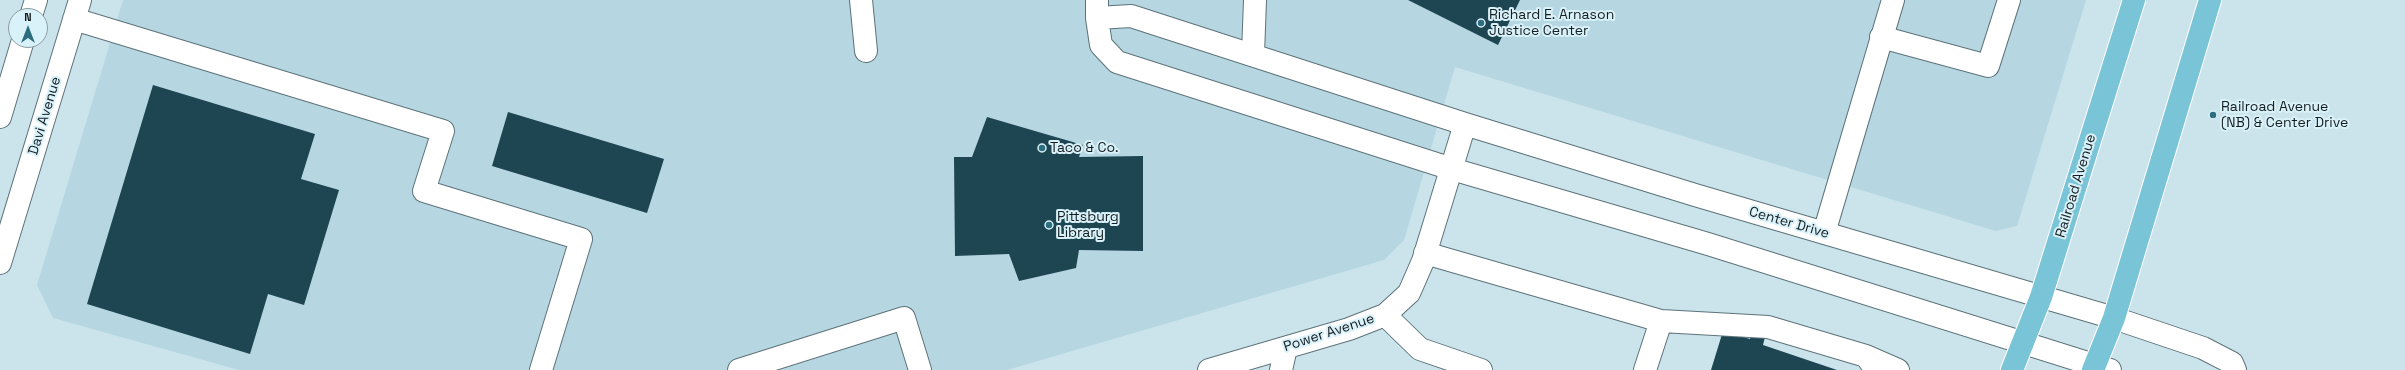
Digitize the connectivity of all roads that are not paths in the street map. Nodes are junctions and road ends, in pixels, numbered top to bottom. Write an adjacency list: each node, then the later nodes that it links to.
1 (861, 0): 11 (street)
2 (1254, 0): 12 (street)
3 (1893, 0): 9 (street)
4 (2009, 0): 9 (street)
5 (2134, 0): 20 (main road, Railroad Avenue)
6 (2210, 0): 22 (main road)
7 (77, 9): 16 (street, Davi Avenue); 28 (street)
8 (1097, 9): 12 (street, Center Drive); 15 (street)
9 (1881, 38): 17 (street)
10 (21, 48): 13 (street)
11 (866, 51)
12 (1253, 54): 14 (street, Center Drive)
13 (0, 117)
14 (1465, 124): 15 (street, Power Avenue); 17 (street, Center Drive)
15 (1452, 169): 18 (street, Power Avenue); 24 (street)
16 (5, 225): 19 (street, Davi Avenue)
17 (1824, 233): 20 (street, Center Drive)
18 (1426, 253): 21 (street, Power Avenue); 23 (street)
19 (0, 263)
20 (2040, 297): 22 (street, Center Drive); 24 (main road, Railroad Avenue)
21 (1385, 315): 25 (street, Power Avenue); 33 (street)
22 (2114, 318): 27 (main road); 37 (street, Center Drive)
23 (1661, 321): 26 (street); 34 (street)
24 (2022, 344): 27 (street); 36 (main road, Railroad Avenue)
25 (1286, 348): 31 (street, Power Avenue); 32 (street)
26 (1871, 363): 35 (street)
27 (2100, 368)
28 (541, 370)
29 (739, 370): 30 (street)
30 (920, 370)
31 (1209, 370)
32 (1281, 370)
33 (1481, 370)
34 (1646, 370)
35 (1898, 370)
36 (2012, 370)
37 (2235, 370)

